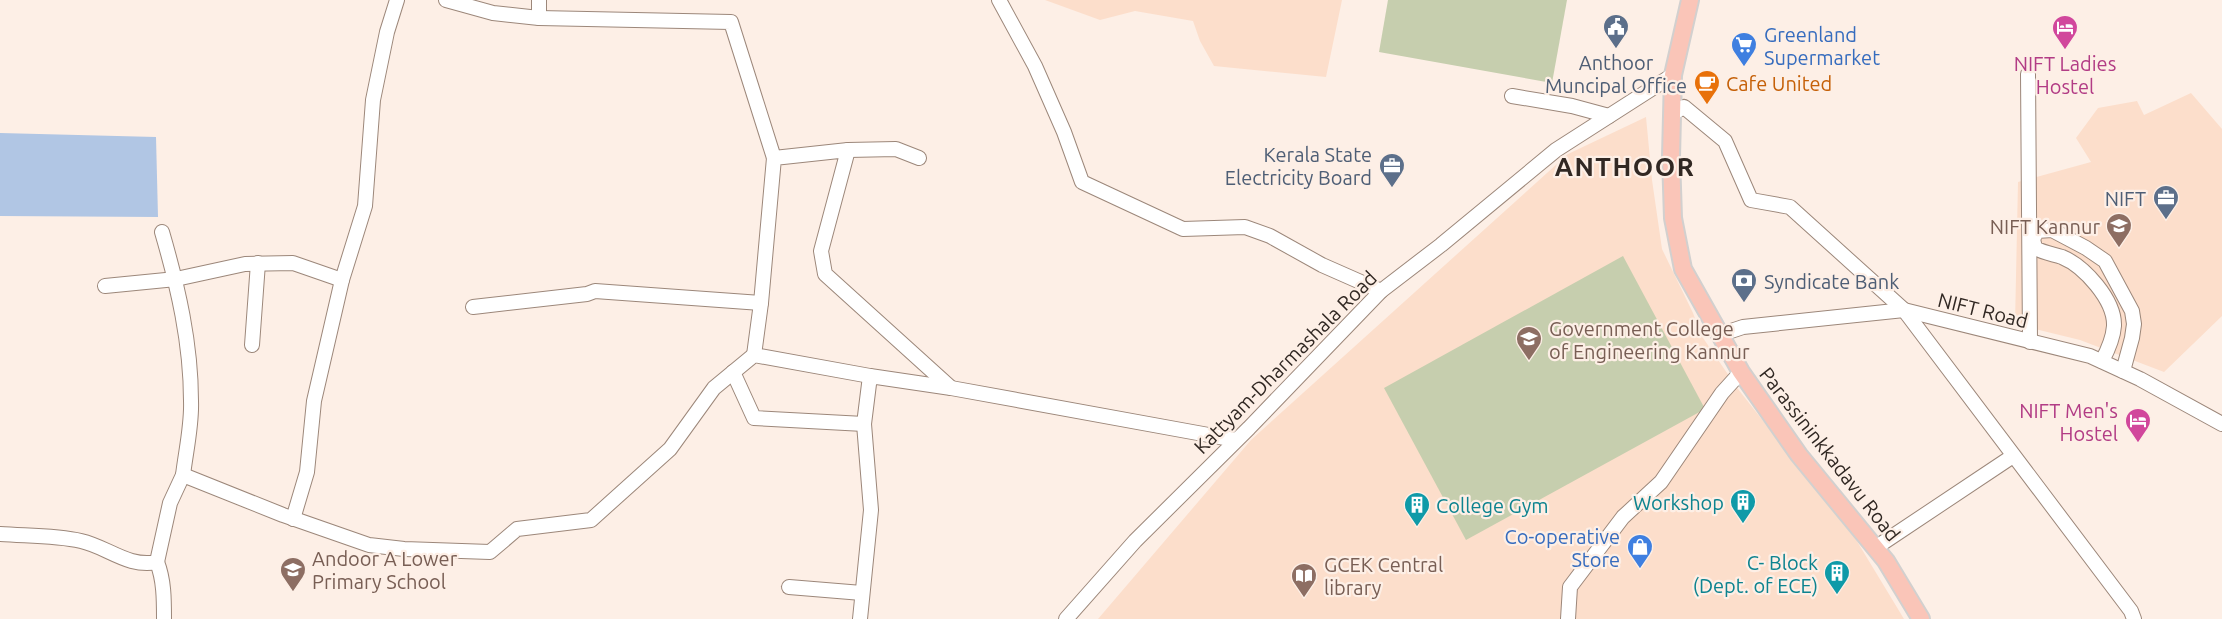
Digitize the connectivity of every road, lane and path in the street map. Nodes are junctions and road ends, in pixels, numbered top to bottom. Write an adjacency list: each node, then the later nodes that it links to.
1 (397, 0): 18 (street)
2 (446, 0): 6 (street)
3 (539, 0): 6 (street)
4 (999, 0): 20 (street)
5 (1690, 0): 7 (main road, Parassininkkadavu Road)
6 (539, 18): 13 (street)
7 (1673, 75): 10 (main road, Parassininkkadavu Road); 11 (street, Kattyam-Dharmashala Road)
8 (2028, 75): 25 (street)
9 (1512, 96): 11 (street)
10 (1673, 113): 23 (street); 24 (main road, Parassininkkadavu Road)
11 (1609, 116): 20 (street, Kattyam-Dharmashala Road)
12 (848, 150): 13 (street); 14 (street); 33 (street)
13 (774, 158): 21 (street)
14 (919, 158)
15 (162, 232): 17 (street)
16 (258, 263): 17 (street); 18 (street); 26 (street)
17 (176, 279): 19 (street); 38 (street)
18 (342, 280): 39 (street)
19 (105, 286)
20 (1381, 291): 36 (street, Kattyam-Dharmashala Road)
21 (761, 303): 22 (street); 27 (street)
22 (473, 307)
23 (1904, 310): 24 (street, NIFT Road); 25 (street, NIFT Road); 37 (street)
24 (1719, 335): 31 (main road, Parassininkkadavu Road)
25 (2030, 342): 28 (street, NIFT Road)
26 (252, 345)
27 (754, 355): 30 (street); 32 (street)
28 (2102, 361): 29 (street, NIFT Road); 29 (street)
29 (2123, 371): 35 (street, NIFT Road)
30 (733, 372): 34 (street); 39 (street)
31 (1741, 372): 41 (main road, Parassininkkadavu Road); 48 (street)
32 (870, 376): 33 (street); 34 (street)
33 (951, 388): 36 (street)
34 (864, 424): 44 (street)
35 (2222, 424)
36 (1236, 440): 47 (street, Kattyam-Dharmashala Road)
37 (2013, 456): 41 (street); 50 (street)
38 (183, 475): 39 (street); 42 (street)
39 (293, 519)
40 (0, 534): 42 (street)
41 (1875, 549): 49 (main road, Parassininkkadavu Road)
42 (157, 562): 45 (street)
43 (789, 587): 44 (street)
44 (862, 593): 46 (street)
45 (164, 619)
46 (860, 619)
47 (1066, 619)
48 (1568, 619)
49 (1921, 619)
50 (2134, 619)

